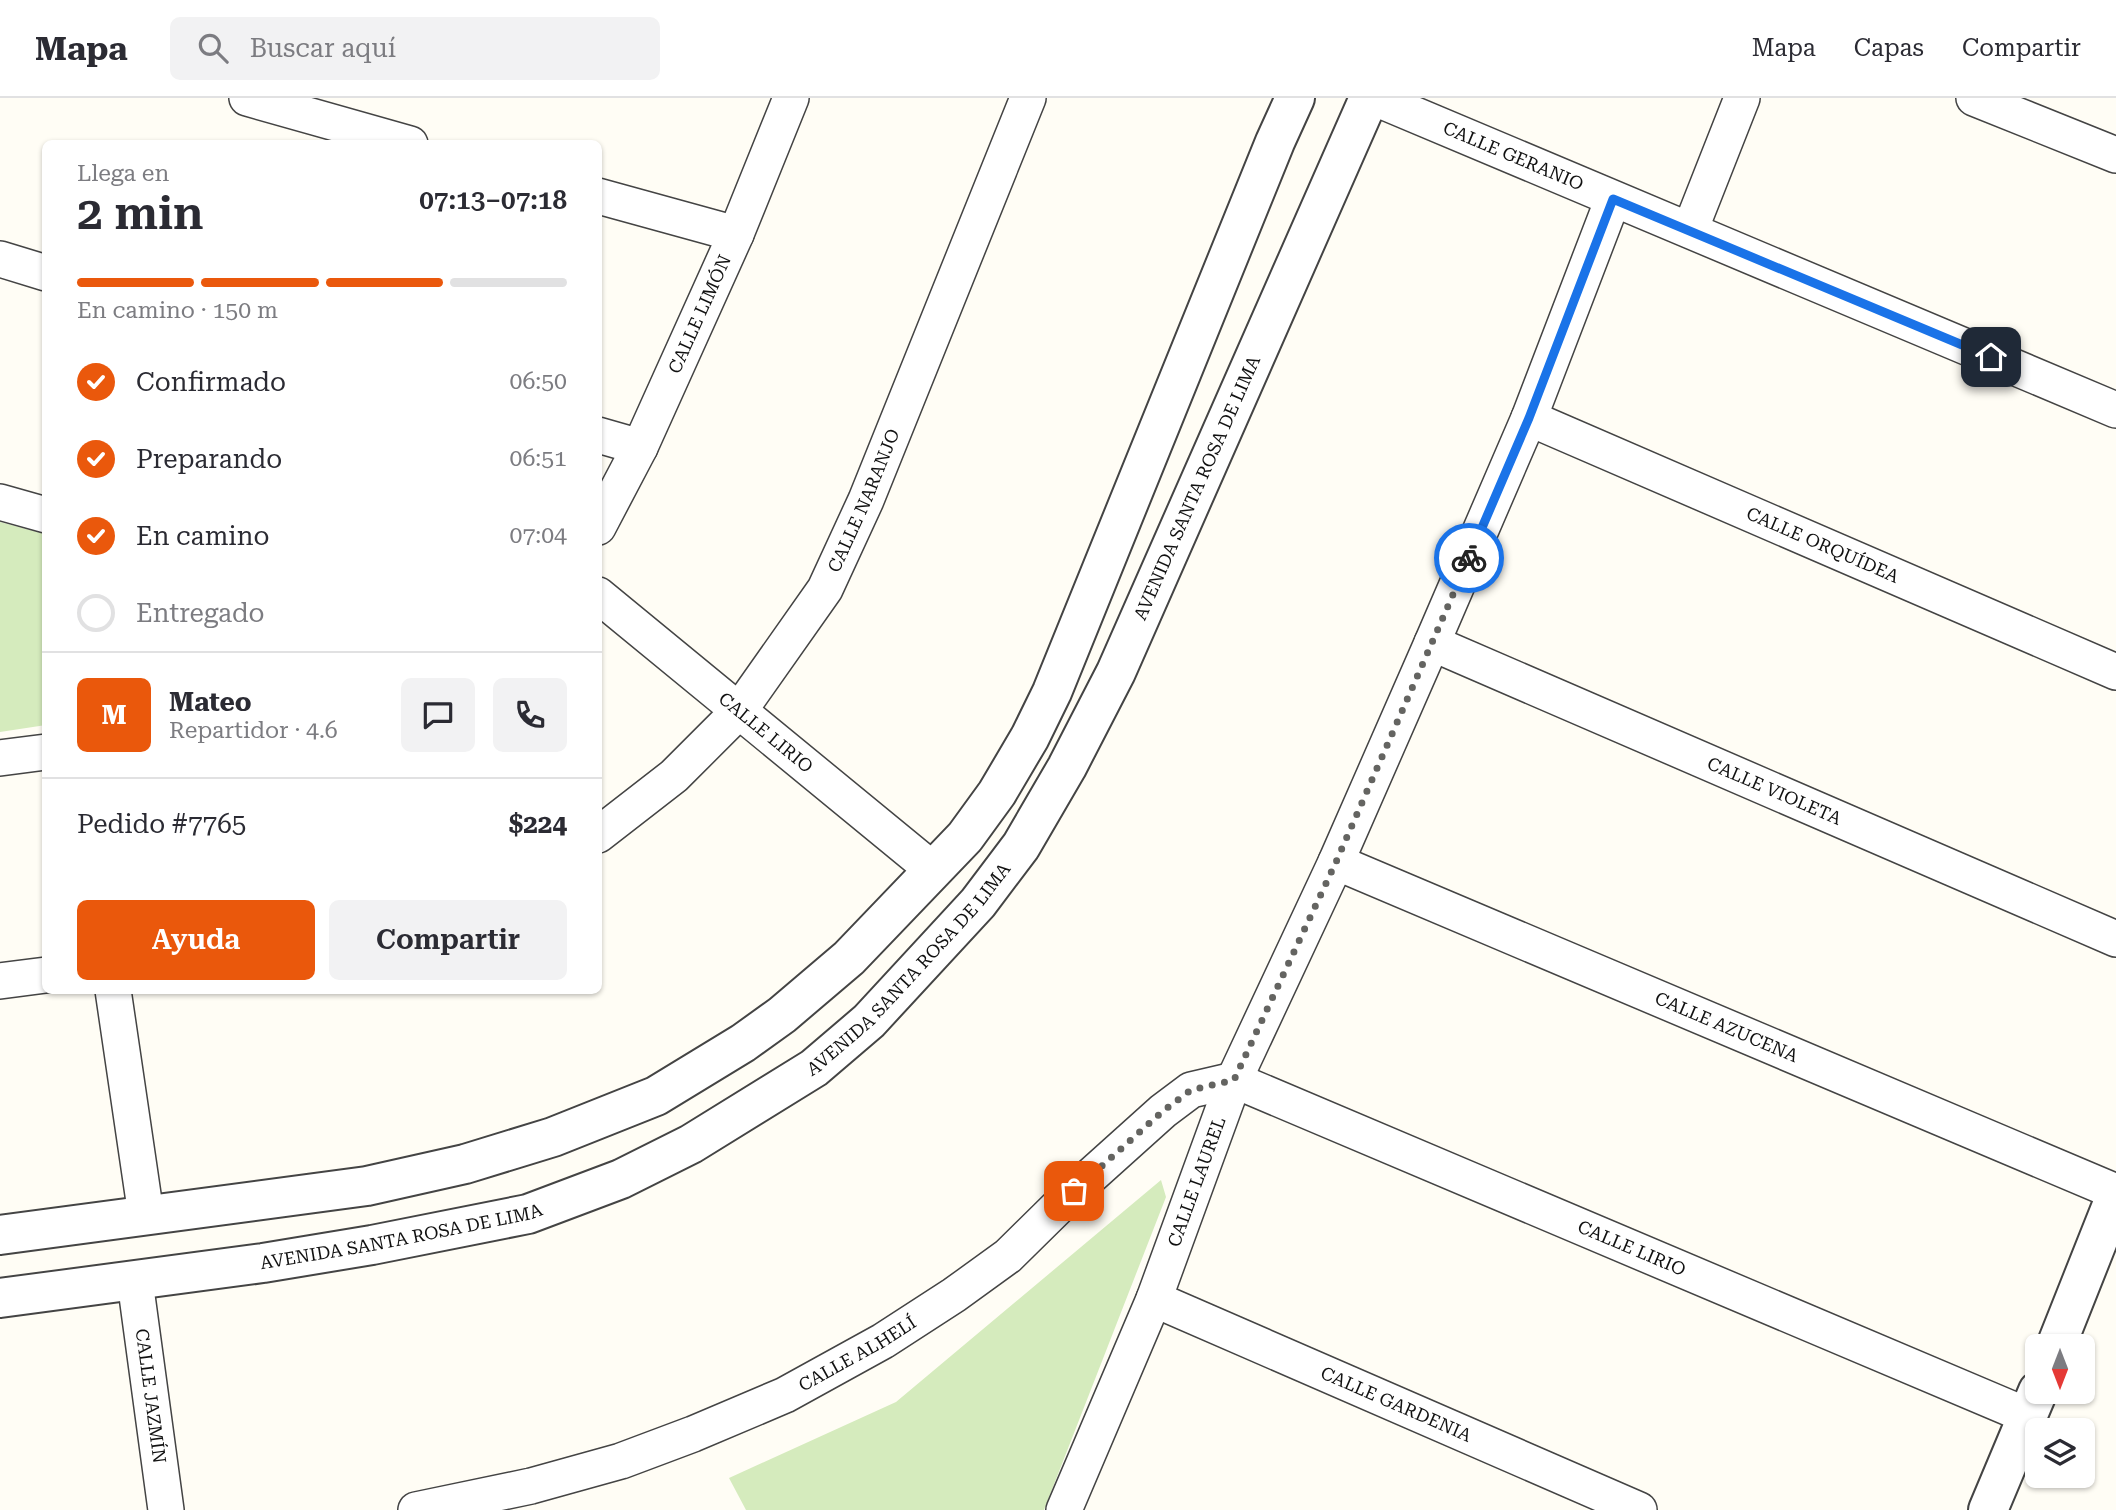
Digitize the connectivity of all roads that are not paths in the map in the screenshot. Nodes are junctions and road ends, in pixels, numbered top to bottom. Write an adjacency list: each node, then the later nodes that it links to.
1 (247, 98): 9 (street)
2 (791, 98): 14 (street, CALLE LIMÓN)
3 (1028, 98): 27 (street, CALLE NARANJO)
4 (1295, 98): 32 (street)
5 (1369, 98): 41 (street, AVENIDA SANTA ROSA DE LIMA)
6 (1375, 98): 12 (street, CALLE GERANIO)
7 (1742, 98): 13 (street)
8 (1974, 98): 10 (street)
9 (396, 140)
10 (2116, 155)
11 (602, 197): 14 (street)
12 (1613, 199): 13 (street, CALLE GERANIO); 18 (street, CALLE LAUREL)
13 (1690, 230): 17 (street, CALLE GERANIO)
14 (736, 234): 20 (street, CALLE LIMÓN)
15 (0, 259): 16 (street)
16 (42, 272)
17 (2116, 410)
18 (1529, 418): 25 (street, CALLE LAUREL); 26 (street, CALLE ORQUÍDEA)
19 (602, 436): 20 (street)
20 (640, 447): 23 (street, CALLE LIMÓN)
21 (0, 502): 22 (street)
22 (42, 514)
23 (602, 519)
24 (602, 598): 27 (street, CALLE LIRIO)
25 (1432, 643): 31 (street, CALLE LAUREL); 33 (street, CALLE VIOLETA)
26 (2116, 672)
27 (739, 711): 30 (street, CALLE NARANJO); 32 (street, CALLE LIRIO)
28 (42, 753): 29 (street)
29 (0, 758)
30 (602, 832)
31 (1336, 862): 37 (street, CALLE LAUREL); 38 (street, CALLE AZUCENA)
32 (933, 870): 39 (street)
33 (2116, 939)
34 (42, 976): 35 (street)
35 (0, 981)
36 (114, 994): 39 (street)
37 (1234, 1080): 43 (street, CALLE LAUREL); 45 (street, CALLE LIRIO); 48 (street, CALLE ALHELÍ)
38 (2116, 1193): 44 (street)
39 (146, 1215): 40 (street)
40 (0, 1236)
41 (135, 1281): 42 (street, AVENIDA SANTA ROSA DE LIMA); 47 (street, CALLE JAZMÍN)
42 (0, 1298)
43 (1154, 1299): 49 (street, CALLE LAUREL); 50 (street, CALLE GARDENIA)
44 (2061, 1334)
45 (2025, 1401)
46 (2033, 1404): 51 (street)
47 (166, 1510)
48 (416, 1510)
49 (1064, 1510)
50 (1639, 1510)
51 (1988, 1510)

